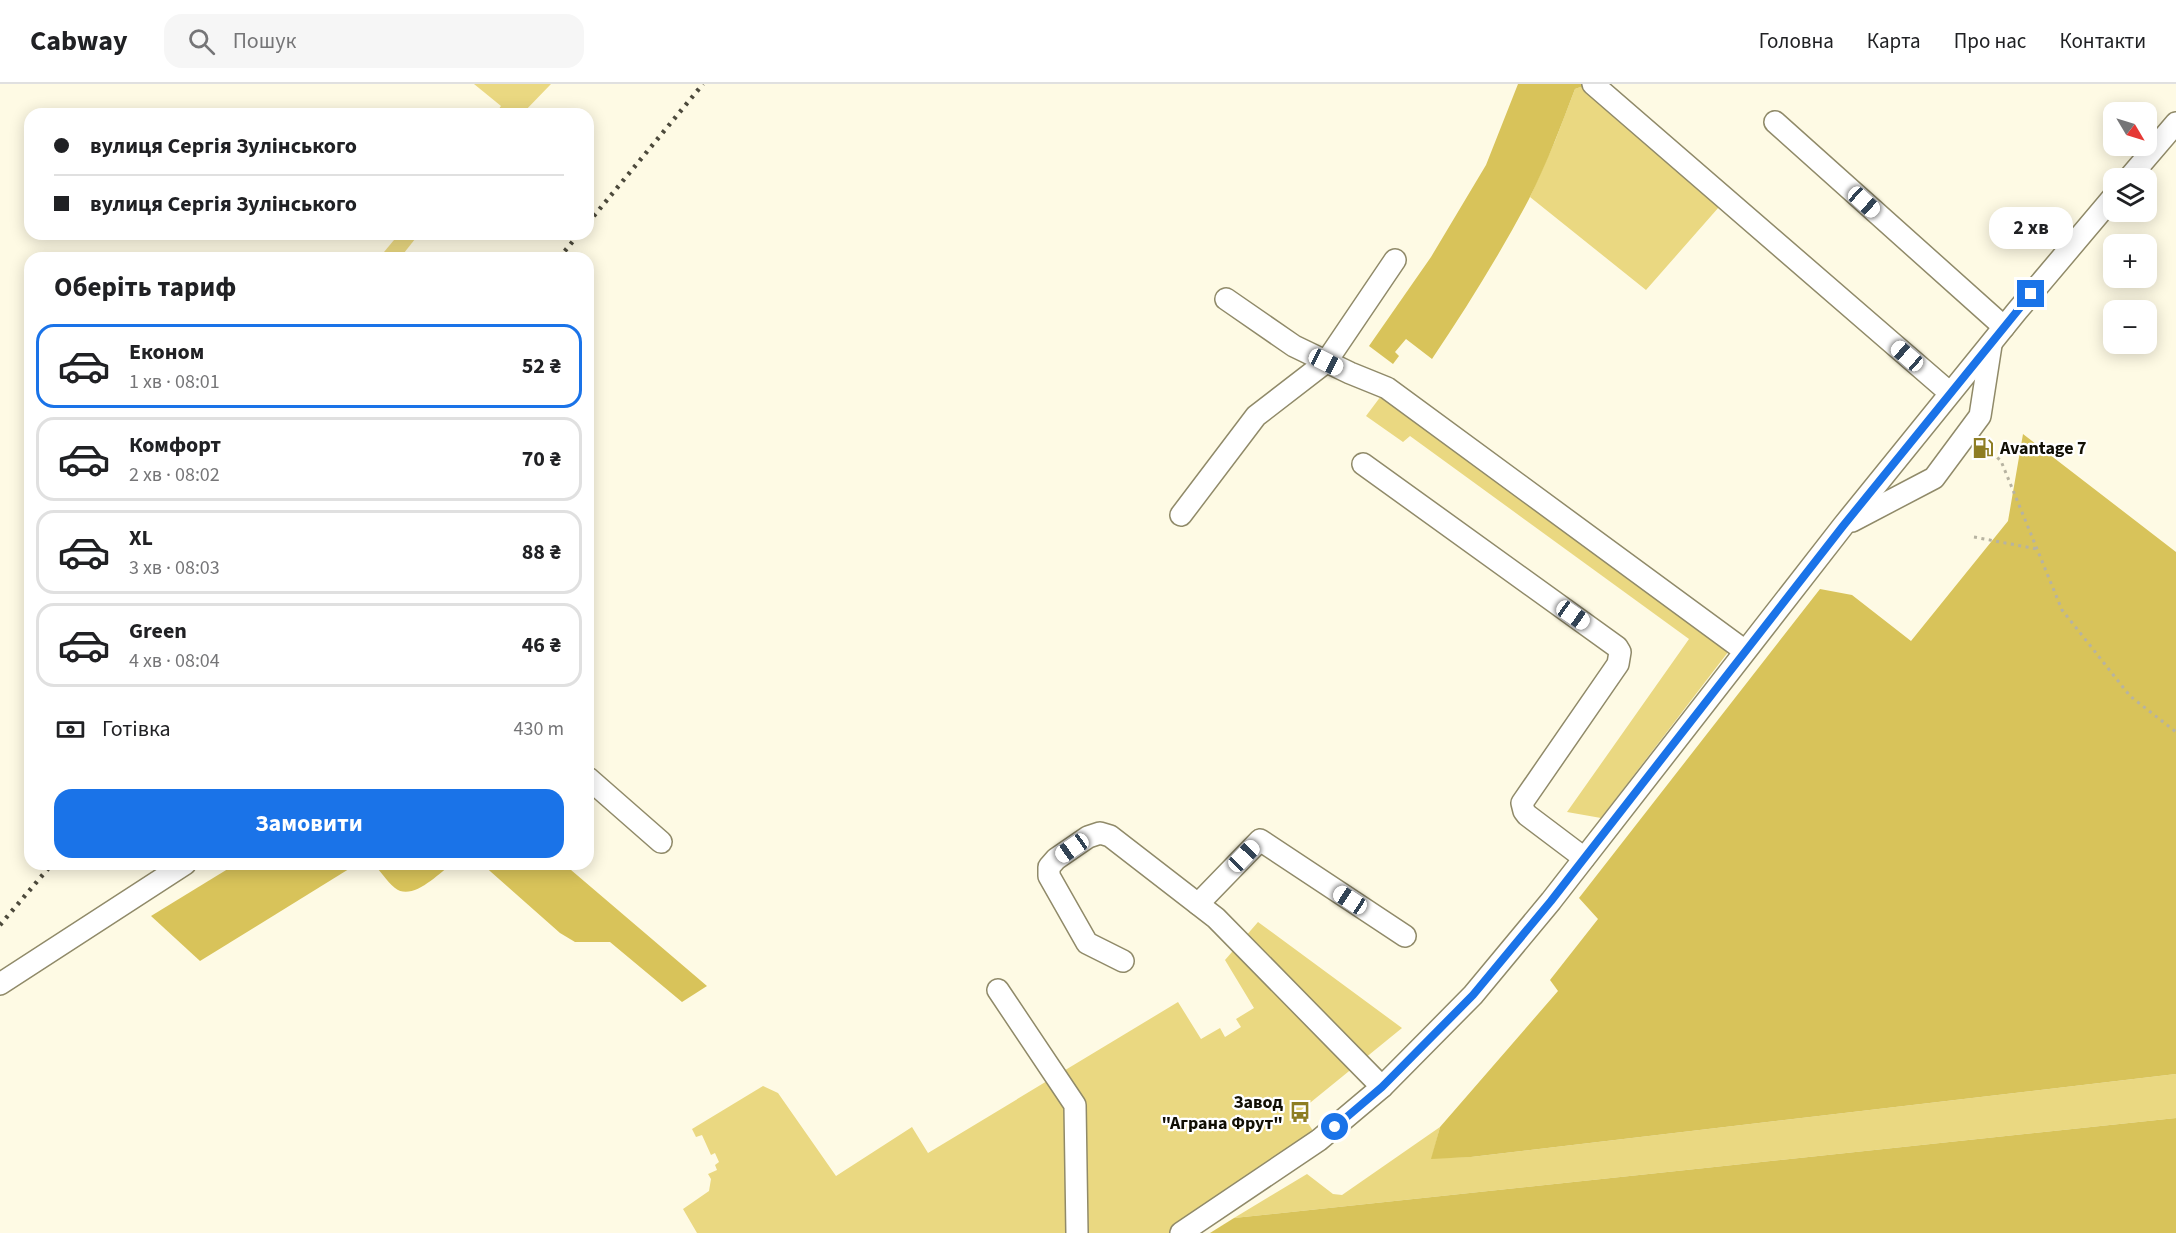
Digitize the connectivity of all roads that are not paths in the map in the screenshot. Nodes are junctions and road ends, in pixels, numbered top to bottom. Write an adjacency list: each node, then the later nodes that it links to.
1 (1593, 84): 10 (street)
2 (1775, 122): 8 (street)
3 (2176, 123): 4 (street)
4 (2137, 168)
5 (2103, 209): 8 (street)
6 (1395, 260): 9 (street)
7 (1226, 299): 9 (street)
8 (1998, 334): 10 (street); 13 (street)
9 (1326, 362): 12 (street); 14 (street)
10 (1950, 393): 13 (street)
11 (1363, 464): 17 (street)
12 (1181, 515)
13 (1843, 526): 14 (street)
14 (1745, 651): 17 (street)
15 (594, 783): 16 (street)
16 (662, 842)
17 (1584, 858): 24 (street)
18 (177, 870): 22 (street)
19 (1198, 904): 20 (street); 21 (street); 24 (street)
20 (1405, 936)
21 (1123, 961)
22 (0, 984)
23 (998, 990): 25 (street)
24 (1382, 1087): 26 (street)
25 (1077, 1233)
26 (1181, 1233)

